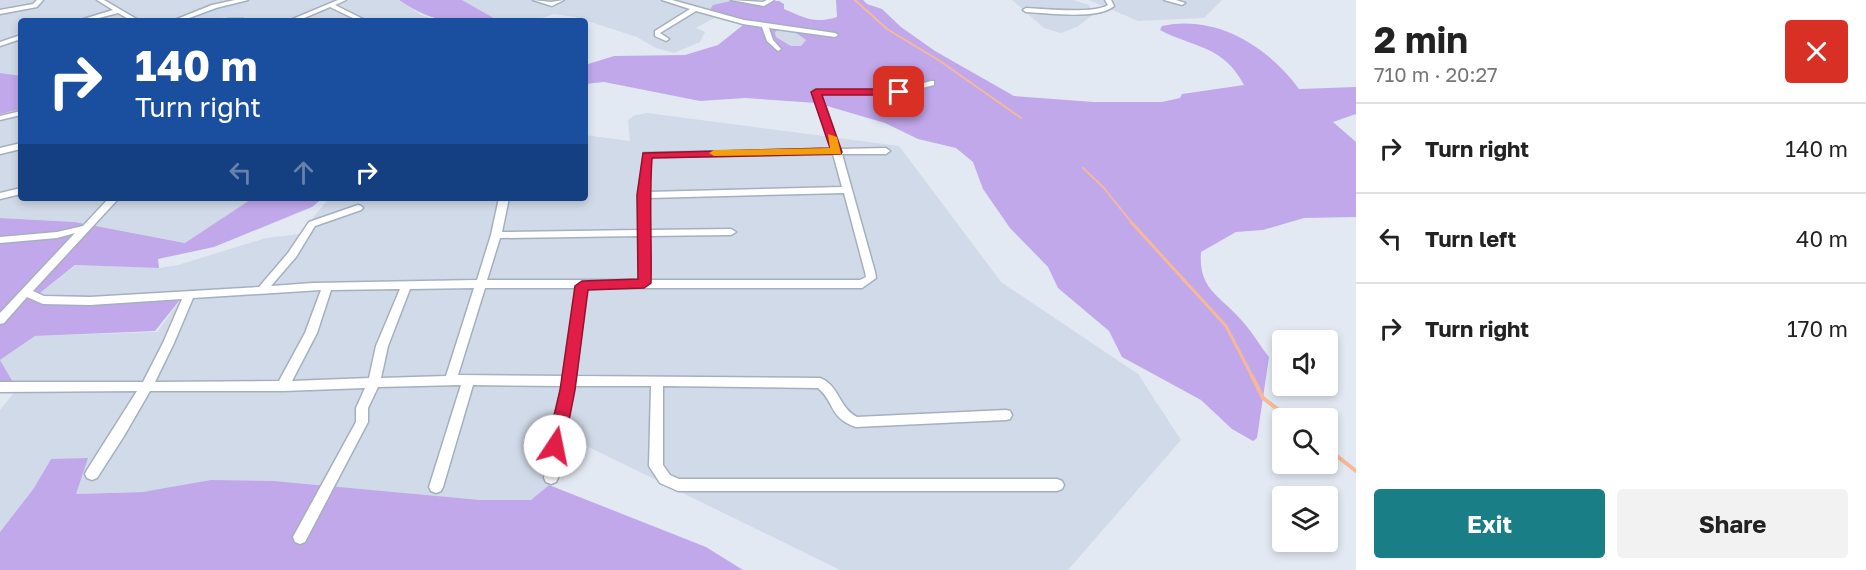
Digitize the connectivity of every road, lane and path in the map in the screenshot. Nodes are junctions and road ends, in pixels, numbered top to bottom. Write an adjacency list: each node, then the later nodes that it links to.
1 (39, 0): 17 (street)
2 (100, 0): 16 (street)
3 (245, 0): 20 (street)
4 (343, 0): 13 (street)
5 (536, 0): 6 (street)
6 (561, 0)
7 (665, 0): 14 (street)
8 (734, 0): 9 (street)
9 (771, 0)
10 (1108, 0): 15 (street)
11 (1167, 0): 12 (street)
12 (1182, 3)
13 (330, 5): 21 (street); 22 (street)
14 (694, 9): 23 (street); 26 (street)
15 (1028, 9)
16 (116, 11): 18 (street); 19 (street)
17 (0, 12)
18 (91, 18)
19 (131, 18)
20 (183, 18)
21 (299, 18)
22 (358, 18)
23 (764, 24): 24 (street); 28 (street)
24 (835, 35)
25 (18, 39): 27 (street)
26 (666, 39)
27 (0, 44)
28 (778, 49)
29 (931, 83): 35 (street)
30 (18, 114): 31 (street)
31 (0, 118)
32 (18, 147): 33 (street)
33 (0, 151)
34 (886, 151): 35 (street)
35 (837, 152): 36 (street); 38 (street)
36 (847, 190): 38 (street); 48 (street)
37 (18, 193): 39 (street)
38 (643, 195): 45 (street)
39 (0, 196)
40 (111, 201): 43 (street)
41 (503, 201): 46 (street)
42 (358, 208): 53 (street)
43 (88, 226): 47 (street); 54 (street)
44 (731, 232): 45 (street)
45 (646, 234): 46 (street); 48 (street)
46 (496, 235): 49 (street)
47 (0, 240)
48 (644, 283): 51 (street)
49 (480, 284): 50 (street); 51 (street); 57 (street)
50 (406, 286): 52 (street); 59 (street)
51 (582, 286): 58 (street)
52 (327, 288): 53 (street); 63 (street)
53 (262, 290): 55 (street)
54 (27, 293): 55 (street); 56 (street)
55 (188, 297): 62 (street)
56 (0, 320)
57 (451, 380): 59 (street); 60 (street)
58 (569, 381): 60 (street); 61 (street); 67 (street)
59 (374, 382): 63 (street); 70 (street)
60 (468, 382): 69 (street)
61 (657, 383): 65 (street); 68 (street)
62 (145, 386): 63 (street); 64 (street); 66 (street)
63 (283, 386)
64 (0, 387)
65 (1006, 416)
66 (92, 474)
67 (551, 478)
68 (1057, 486)
69 (436, 487)
70 (300, 537)

